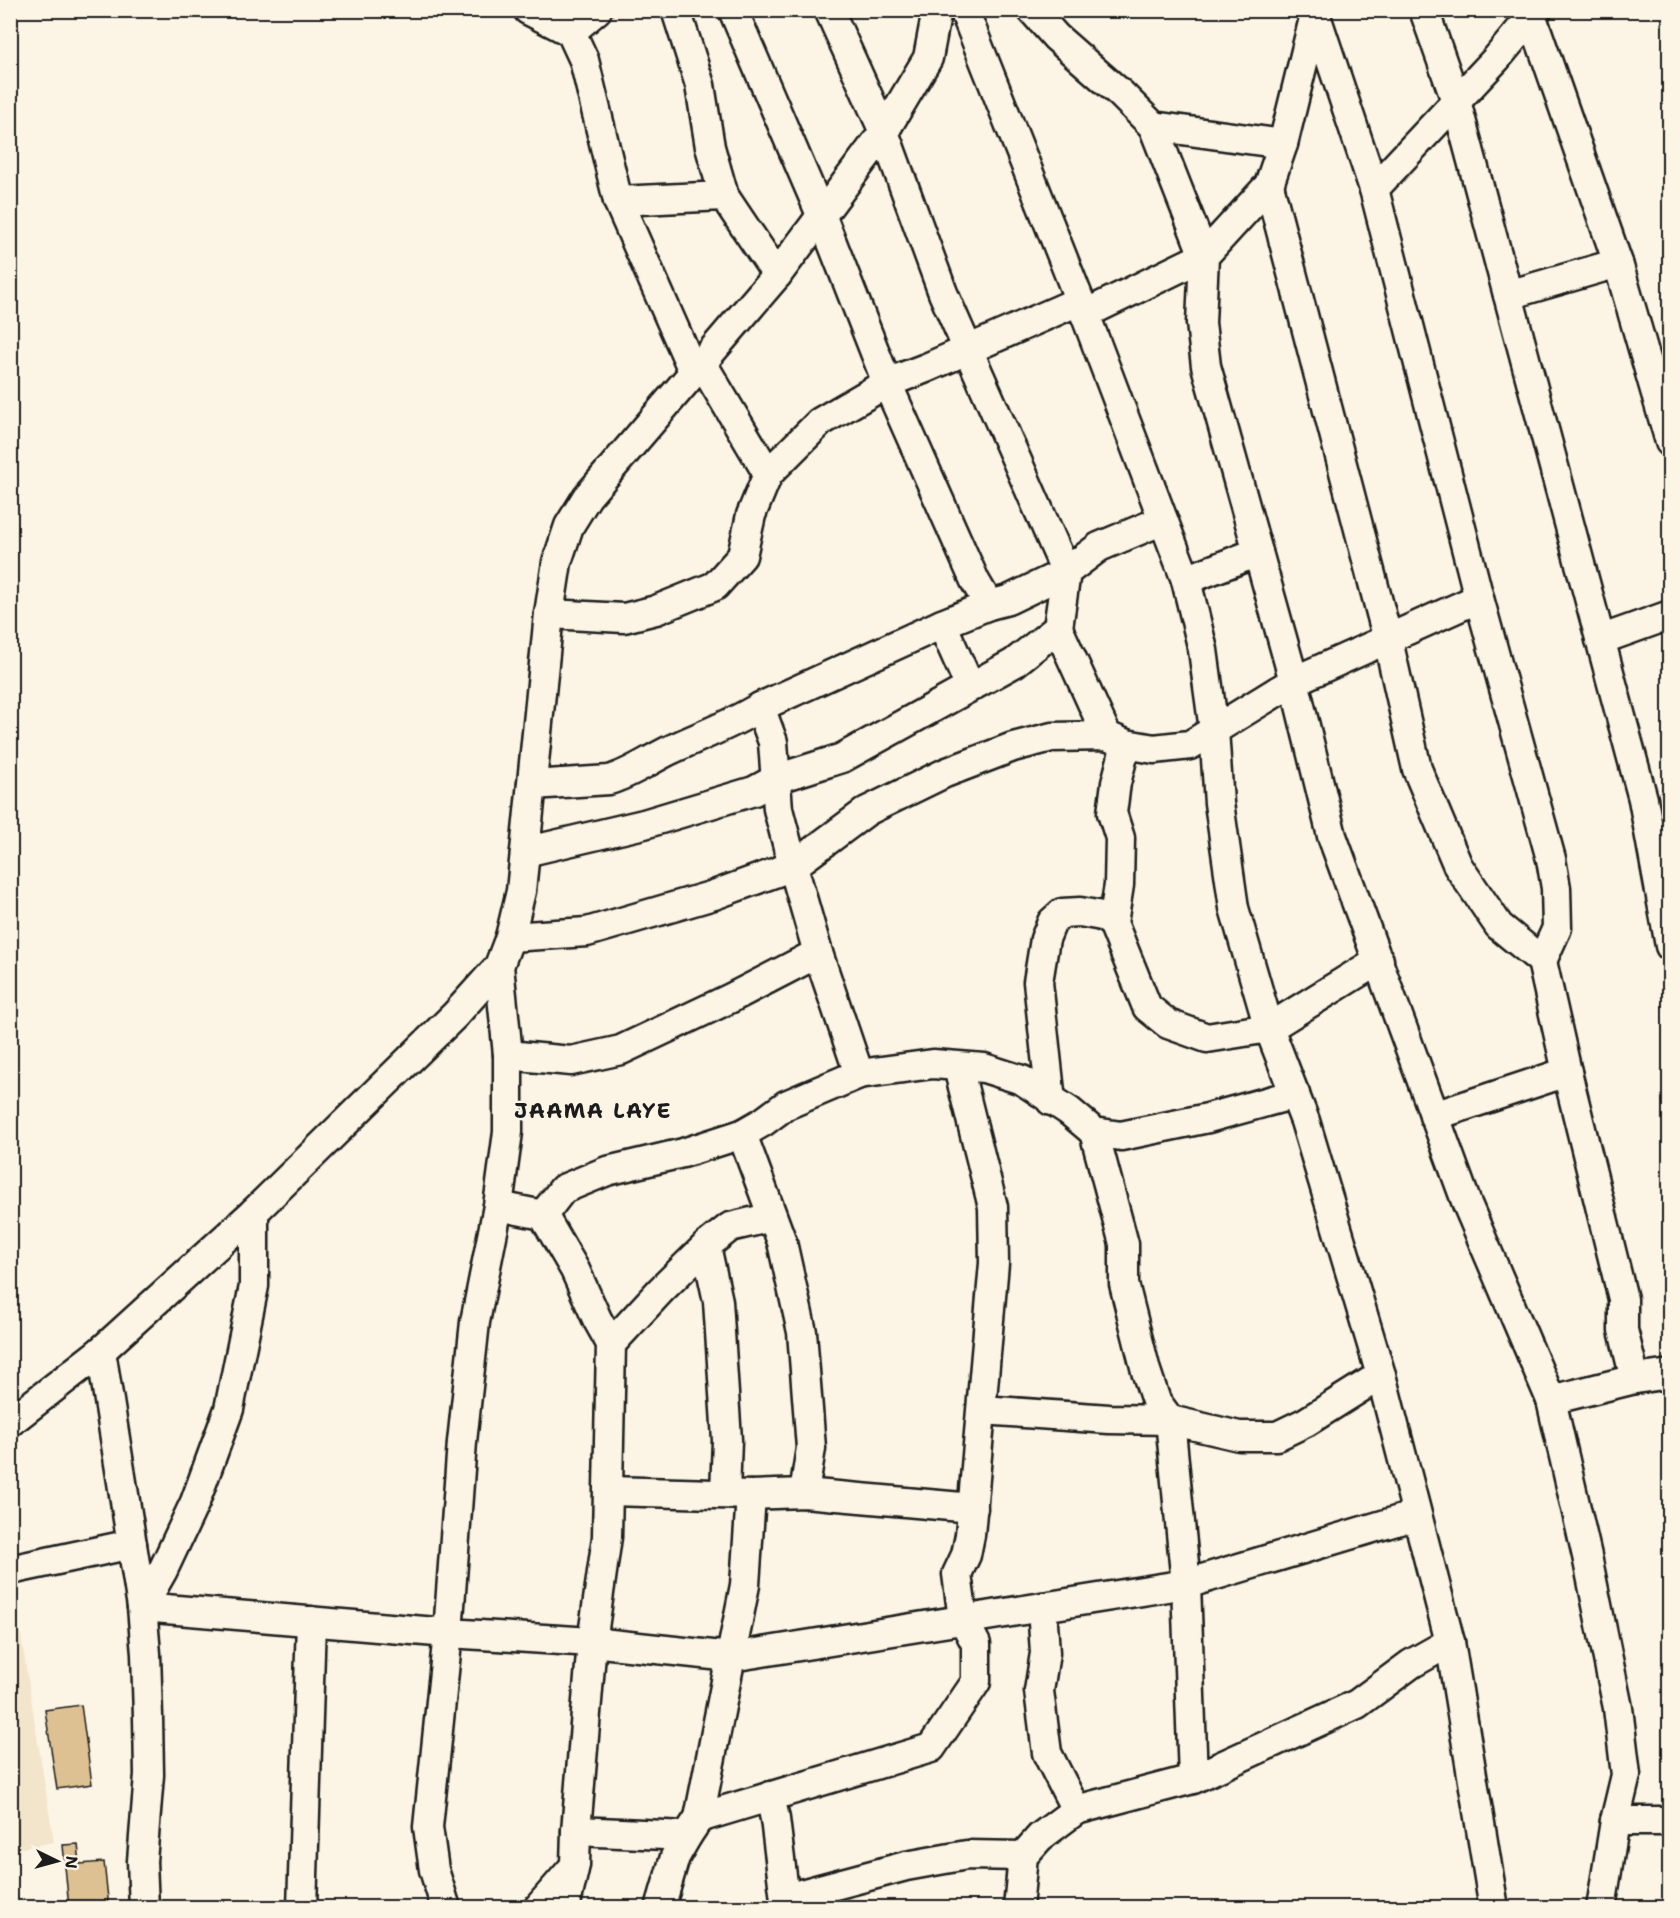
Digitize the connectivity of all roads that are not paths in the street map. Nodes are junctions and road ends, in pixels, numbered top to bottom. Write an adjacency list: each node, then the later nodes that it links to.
1 (528, 10): 12 (street)
2 (597, 10): 12 (street)
3 (676, 10): 19 (street)
4 (733, 10): 21 (street)
5 (829, 10): 15 (street)
6 (937, 10): 15 (street)
7 (964, 10): 26 (street)
8 (1032, 10): 14 (street)
9 (1424, 10): 13 (street)
10 (1316, 11): 16 (street); 18 (street)
11 (1535, 14): 13 (street); 23 (street)
12 (571, 32): 20 (street)
13 (1456, 101): 18 (street); 25 (street)
14 (1153, 126): 16 (street); 22 (street)
15 (884, 132): 21 (street); 27 (street)
16 (1283, 144): 17 (street)
17 (1269, 185): 22 (street); 42 (street)
18 (1374, 189): 36 (street)
19 (724, 196): 20 (street); 24 (street)
20 (618, 201): 28 (street)
21 (822, 217): 24 (street); 29 (street)
22 (1204, 256): 26 (street); 33 (street)
23 (1618, 263): 25 (street); 30 (street)
24 (777, 275): 28 (street)
25 (1508, 295): 43 (street)
26 (1082, 308): 27 (street); 32 (street)
27 (968, 348): 29 (street); 34 (street)
28 (698, 368): 31 (street); 38 (street)
29 (887, 383): 31 (street); 37 (street)
30 (1670, 442)
31 (768, 474): 38 (street)
32 (1163, 520): 34 (street); 35 (street)
33 (1258, 552): 35 (street); 44 (street)
34 (1065, 572): 37 (street); 41 (street)
35 (1186, 580): 47 (street)
36 (1479, 598): 42 (street); 58 (street)
37 (989, 605): 40 (street)
38 (549, 615): 50 (street)
39 (1670, 615): 43 (street)
40 (942, 624): 45 (street); 46 (street)
41 (1058, 628): 45 (street); 48 (street)
42 (1388, 640): 44 (street); 58 (street)
43 (1600, 640): 55 (street)
44 (1294, 681): 47 (street); 57 (street)
45 (970, 687): 49 (street)
46 (760, 707): 49 (street); 50 (street)
47 (1214, 730): 48 (street); 60 (street)
48 (1117, 740): 52 (street); 53 (street)
49 (776, 779): 51 (street); 52 (street)
50 (532, 784): 51 (street)
51 (525, 852): 54 (street)
52 (793, 866): 54 (street); 56 (street)
53 (1113, 923): 60 (street); 66 (street)
54 (510, 937): 59 (street)
55 (1670, 946)
56 (818, 953): 61 (street); 64 (street)
57 (1378, 960): 60 (street); 67 (street)
58 (1542, 961): 63 (street)
59 (499, 966): 61 (street); 71 (street)
60 (1269, 1028): 65 (street)
61 (508, 1055): 70 (street)
62 (958, 1066): 64 (street); 66 (street); 81 (street)
63 (1567, 1072): 67 (street); 79 (street)
64 (859, 1074): 69 (street)
65 (1295, 1094): 68 (street); 77 (street)
66 (1051, 1101): 68 (street)
67 (1434, 1116): 80 (street)
68 (1094, 1132): 82 (street)
69 (742, 1134): 72 (street); 73 (street)
70 (498, 1206): 72 (street); 96 (street)
71 (254, 1212): 76 (street); 93 (street)
72 (543, 1215): 75 (street)
73 (772, 1216): 74 (street); 85 (street)
74 (705, 1246): 75 (street); 86 (street)
75 (611, 1344): 84 (street)
76 (101, 1351): 83 (street); 89 (street)
77 (1381, 1374): 82 (street); 88 (street)
78 (1670, 1374): 79 (street)
79 (1635, 1379): 80 (street)
80 (1551, 1400): 103 (street)
81 (982, 1410): 82 (street); 87 (street)
82 (1170, 1420): 91 (street)
83 (10, 1422)
84 (609, 1491): 86 (street); 97 (street)
85 (804, 1493): 86 (street); 87 (street)
86 (738, 1494): 99 (street)
87 (973, 1508): 94 (street)
88 (1416, 1515): 91 (street); 98 (street)
89 (132, 1544): 90 (street); 93 (street)
90 (10, 1569)
91 (1186, 1584): 92 (street); 100 (street)
92 (1042, 1606): 94 (street); 102 (street)
93 (142, 1607): 95 (street); 110 (street)
94 (963, 1619): 99 (street); 101 (street)
95 (311, 1621): 96 (street); 111 (street)
96 (448, 1633): 97 (street); 112 (street)
97 (592, 1642): 99 (street); 106 (street)
98 (1450, 1642): 100 (street); 117 (street)
99 (731, 1657): 105 (street)
100 (1193, 1779): 102 (street)
101 (770, 1796): 105 (street); 109 (street)
102 (1076, 1810): 107 (street)
103 (1615, 1821): 104 (street); 118 (street)
104 (1670, 1821)
105 (693, 1827): 106 (street); 115 (street)
106 (576, 1831): 108 (street)
107 (1023, 1856): 109 (street); 116 (street)
108 (576, 1865): 113 (street); 114 (street)
109 (786, 1903)
110 (144, 1908)
111 (302, 1908)
112 (446, 1908)
113 (538, 1908)
114 (565, 1908)
115 (660, 1908)
116 (1018, 1908)
117 (1494, 1908)
118 (1600, 1908)

